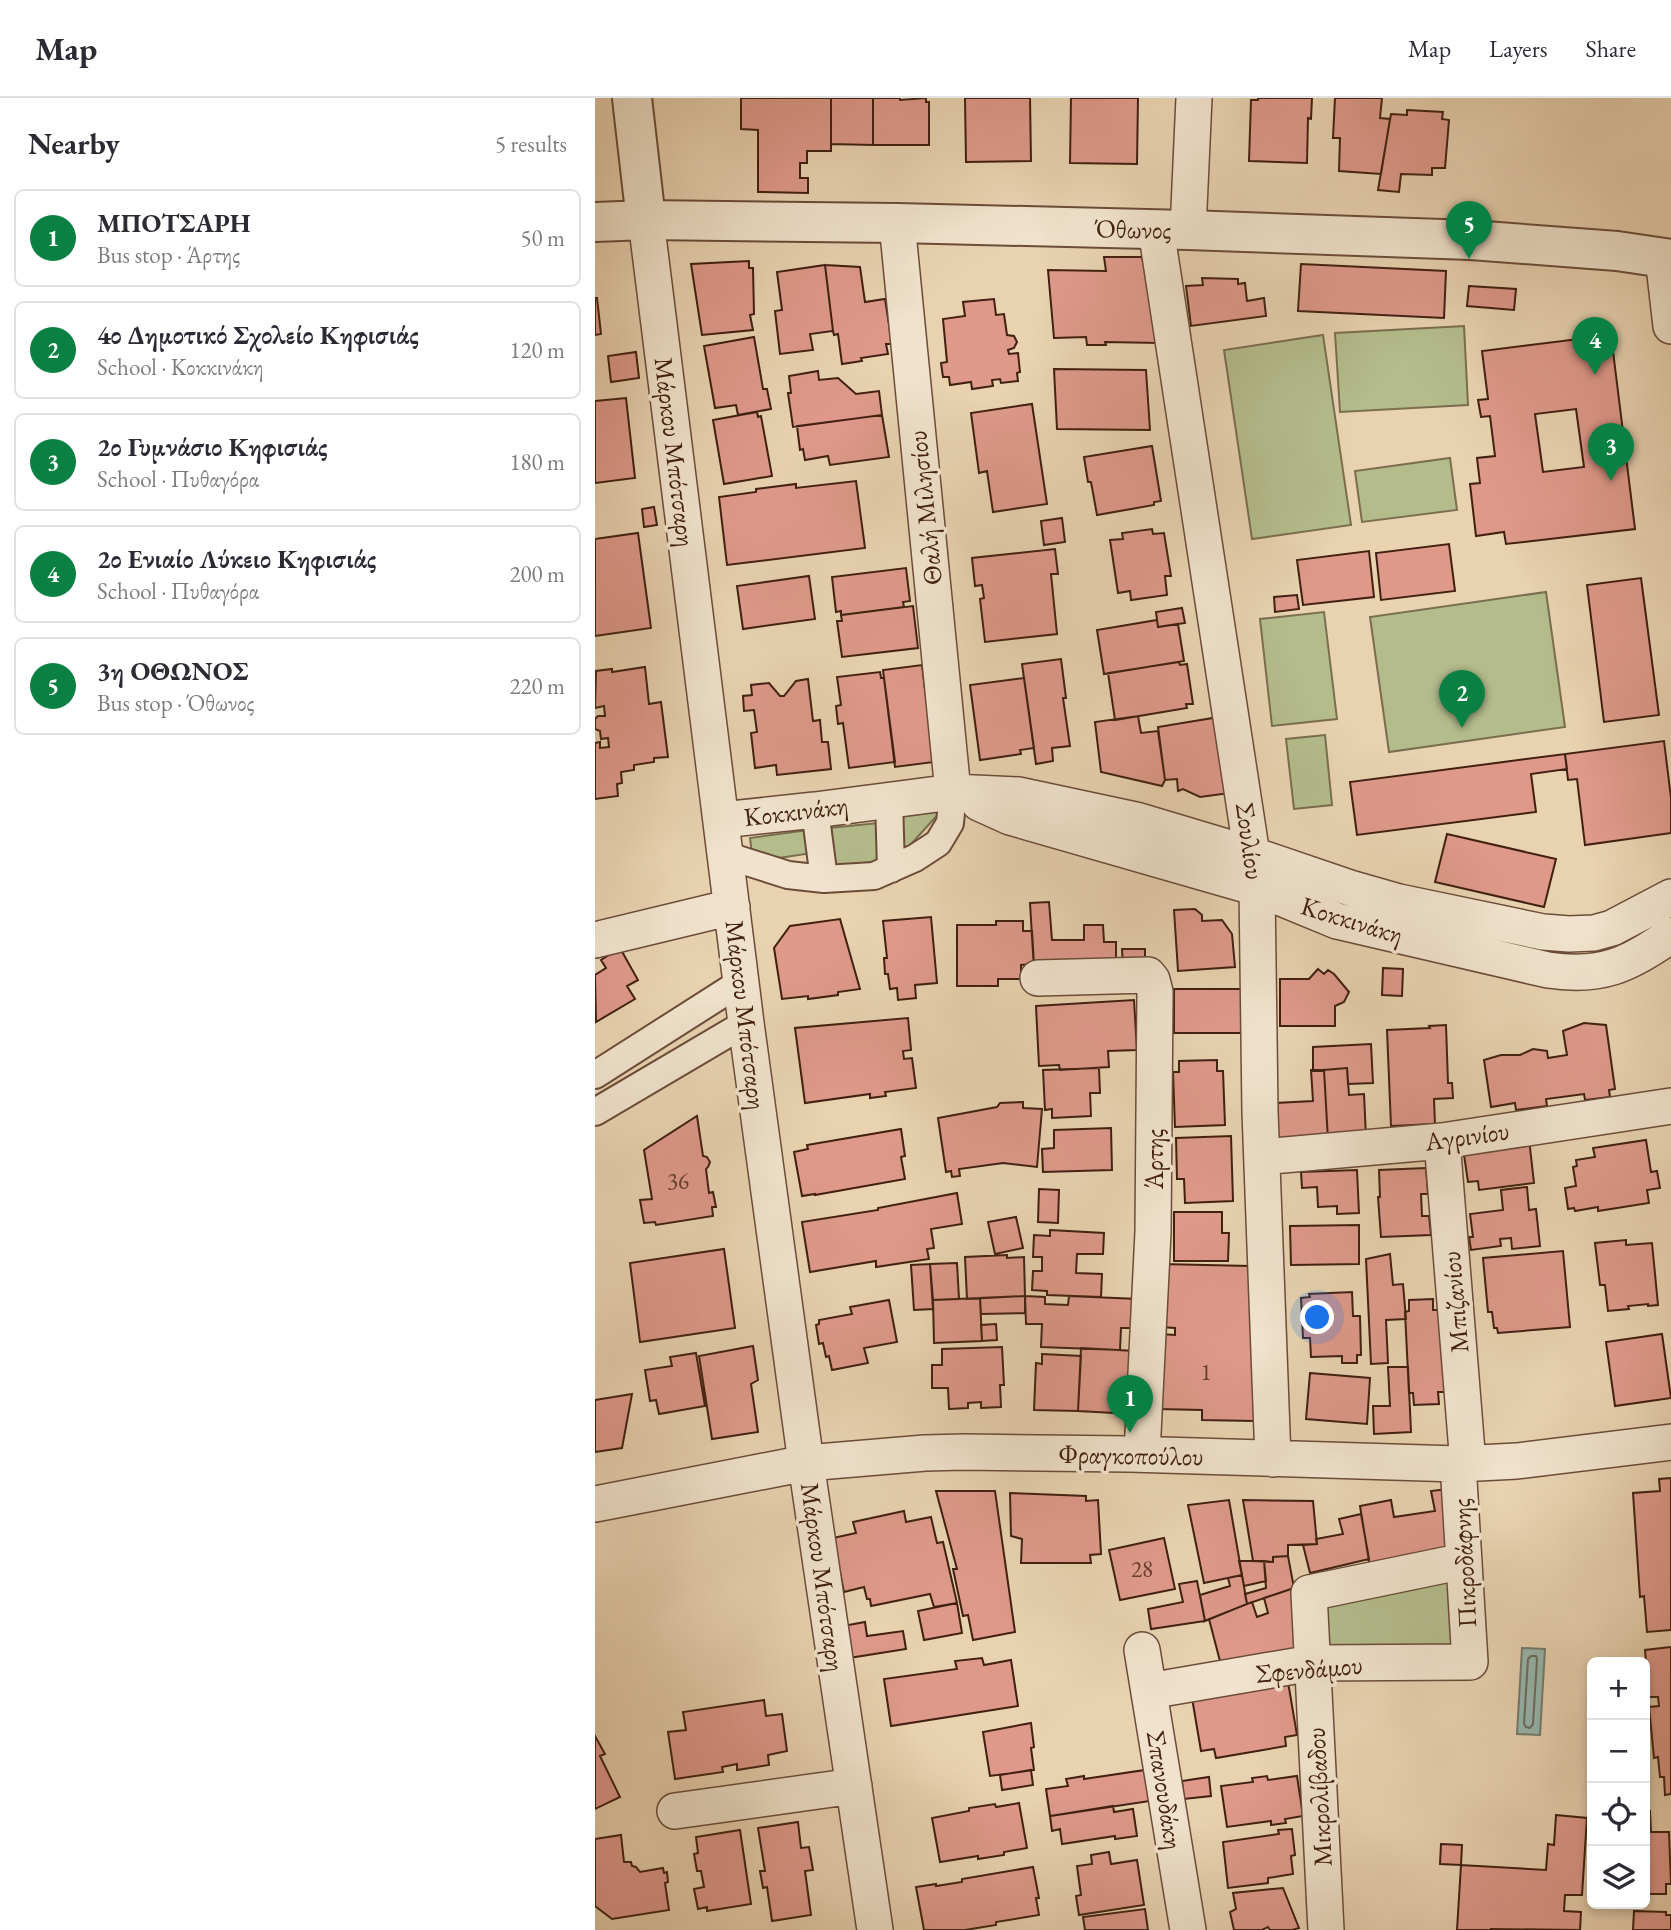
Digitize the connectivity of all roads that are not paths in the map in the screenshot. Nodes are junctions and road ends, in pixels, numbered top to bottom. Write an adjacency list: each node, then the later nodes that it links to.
1 (632, 98): 3 (street, Μάρκου Μπότσαρη)
2 (1194, 98): 6 (street, Σουλίου)
3 (646, 220): 4 (street, Όθωνος); 5 (street, Όθωνος); 12 (street, Μάρκου Μπότσαρη)
4 (595, 222)
5 (897, 223): 6 (street, Όθωνος); 9 (street, Θαλή Μιλησίου)
6 (1172, 230): 7 (street, Όθωνος); 15 (street, Σουλίου)
7 (1667, 258): 8 (street)
8 (1671, 326)
9 (953, 792): 10 (street, Κοκκινάκη); 14 (street); 15 (street, Κοκκινάκη)
10 (889, 800): 11 (street, Κοκκινάκη); 14 (street)
11 (815, 810): 12 (street, Κοκκινάκη); 16 (street)
12 (722, 820): 13 (street, Μάρκου Μπότσαρη)
13 (725, 855): 16 (street); 18 (street, Μάρκου Μπότσαρη)
14 (891, 869): 16 (street)
15 (1255, 871): 17 (street, Κοκκινάκη); 19 (street, Κοκκινάκη); 28 (street, Σουλίου)
16 (824, 879)
17 (1671, 897)
18 (731, 907): 20 (street); 22 (street, Μάρκου Μπότσαρη)
19 (1671, 934)
20 (595, 940)
21 (1038, 978): 30 (street, Άρτης)
22 (741, 982): 23 (street, Μάρκου Μπότσαρη); 24 (street)
23 (746, 1023): 26 (street); 32 (street, Μάρκου Μπότσαρη)
24 (595, 1075)
25 (1671, 1106): 27 (street, Αγρινίου)
26 (595, 1112)
27 (1442, 1141): 28 (street, Αγρινίου); 33 (street, Μπιζανίου)
28 (1262, 1157): 31 (street, Σουλίου)
29 (1671, 1442): 33 (street, Φραγκοπούλου)
30 (1142, 1454): 31 (street, Φραγκοπούλου); 32 (street, Φραγκοπούλου)
31 (1273, 1459): 33 (street, Φραγκοπούλου)
32 (806, 1463): 34 (street, Φραγκοπούλου); 40 (street, Μάρκου Μπότσαρη)
33 (1463, 1464): 35 (street, Πικροδάφνης)
34 (595, 1504)
35 (1464, 1561): 37 (street, Πικροδάφνης); 38 (street, Μικρολίβαδου)
36 (1142, 1650): 39 (street, Σπανουδάκη)
37 (1470, 1662): 38 (street, Σφενδάμου)
38 (1312, 1663): 39 (street, Σφενδάμου); 44 (street, Μικρολίβαδου)
39 (1149, 1691): 43 (street, Σπανουδάκη)
40 (854, 1786): 41 (street); 42 (street, Μάρκου Μπότσαρη)
41 (675, 1811)
42 (875, 1930)
43 (1188, 1930)
44 (1326, 1930)

